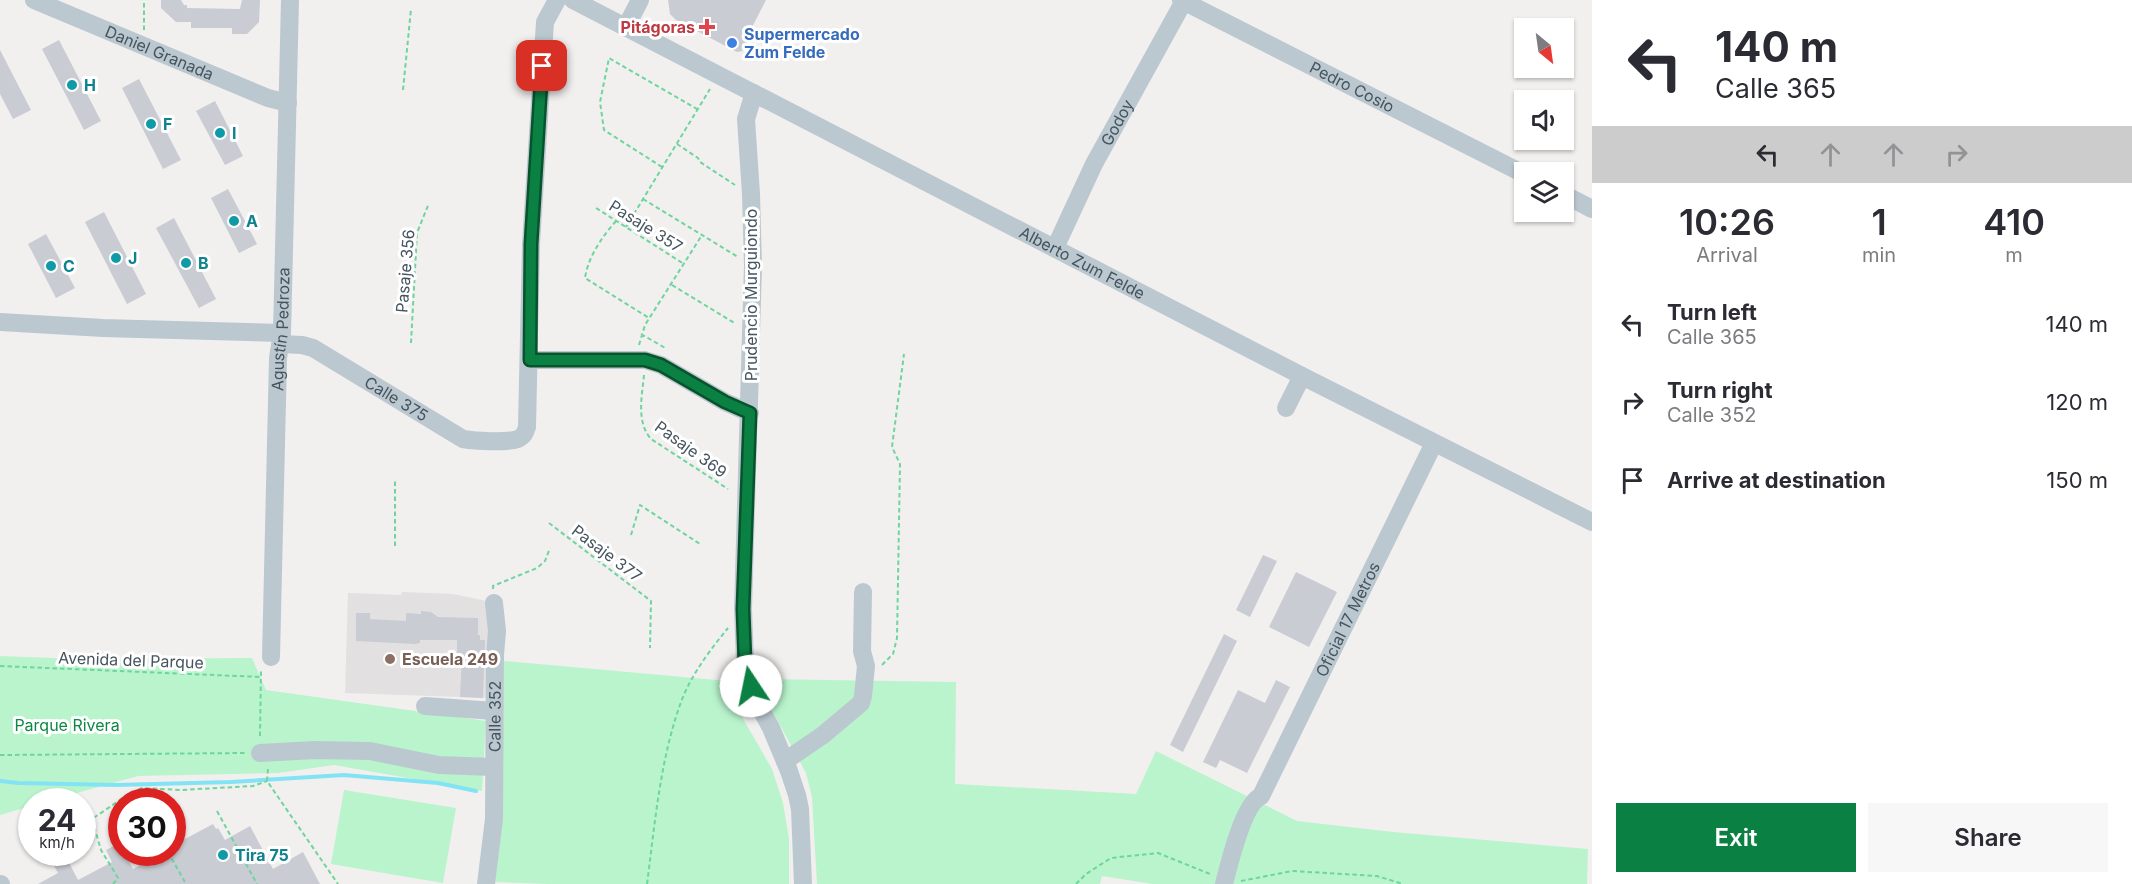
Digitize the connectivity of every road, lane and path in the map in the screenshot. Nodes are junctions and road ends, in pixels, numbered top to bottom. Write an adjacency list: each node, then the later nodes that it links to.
1 (34, 0): 10 (street, Daniel Granada)
2 (144, 0): 10 (path)
3 (290, 0): 14 (street, Agustín Pedroza)
4 (557, 0): 38 (street)
5 (573, 0): 9 (street, Alberto Zum Felde)
6 (640, 0): 9 (street)
7 (1182, 1): 18 (street, Pedro Cosio); 28 (street, Godoy)
8 (411, 9): 11 (path)
9 (626, 27): 13 (street, Alberto Zum Felde)
10 (143, 45): 14 (street, Daniel Granada)
11 (403, 90)
12 (710, 90): 15 (path)
13 (754, 93): 28 (street, Alberto Zum Felde); 42 (street, Prudencio Murguiondo)
14 (288, 103): 35 (street, Agustín Pedroza)
15 (698, 110): 16 (path); 17 (path)
16 (677, 144): 17 (path); 19 (path)
17 (662, 168): 20 (path)
18 (1514, 169)
19 (739, 188)
20 (643, 199): 26 (path); 27 (path, Pasaje 357)
21 (1574, 200): 24 (street)
22 (429, 203): 36 (path, Pasaje 356)
23 (596, 208): 25 (path, Pasaje 357)
24 (1592, 209)
25 (616, 221): 26 (path, Pasaje 357); 32 (path)
26 (626, 227): 30 (path, Pasaje 357)
27 (702, 235): 29 (path, Pasaje 357); 30 (path)
28 (1054, 248): 40 (street, Alberto Zum Felde)
29 (739, 258)
30 (684, 264): 31 (path)
31 (672, 285): 32 (path); 34 (path)
32 (649, 318): 39 (path)
33 (0, 322): 35 (street, Calle 375)
34 (741, 325)
35 (282, 338): 38 (street, Calle 375); 56 (street, Agustín Pedroza)
36 (411, 343)
37 (904, 354): 59 (path)
38 (530, 360): 39 (street)
39 (641, 360): 42 (street); 45 (path, Pasaje 369)
40 (1302, 375): 41 (street); 43 (street, Alberto Zum Felde)
41 (1286, 408)
42 (750, 413): 54 (street, Prudencio Murguiondo)
43 (1434, 442): 46 (street, Alberto Zum Felde); 74 (street, Oficial 17 Metros)
44 (395, 481): 50 (path)
45 (728, 489)
46 (1592, 522)
47 (549, 523): 55 (path, Pasaje 377)
48 (631, 536): 49 (path)
49 (700, 544)
50 (395, 546)
51 (550, 548): 53 (path)
52 (863, 592): 59 (street)
53 (494, 603): 61 (street, Calle 352)
54 (743, 609): 64 (street, Prudencio Murguiondo); 80 (path)
55 (650, 648)
56 (271, 657): 58 (path)
57 (0, 666): 58 (path, Avenida del Parque)
58 (261, 677): 62 (path)
59 (865, 677): 64 (street)
60 (425, 705): 61 (street)
61 (494, 711): 65 (street, Calle 352)
62 (260, 753): 63 (path); 65 (street)
63 (0, 755)
64 (785, 761): 81 (street, Prudencio Murguiondo)
65 (494, 768): 79 (street, Calle 352)
66 (268, 770): 67 (path)
67 (267, 781): 68 (path); 78 (path)
68 (186, 790)
69 (108, 809): 71 (path)
70 (217, 811): 77 (path)
71 (108, 862)
72 (111, 866): 75 (path)
73 (176, 866): 76 (path)
74 (1225, 881): 82 (path); 83 (path)
75 (113, 884)
76 (186, 884)
77 (257, 884)
78 (338, 884)
79 (486, 884)
80 (647, 884)
81 (803, 884)
82 (1076, 884)
83 (1403, 884)

